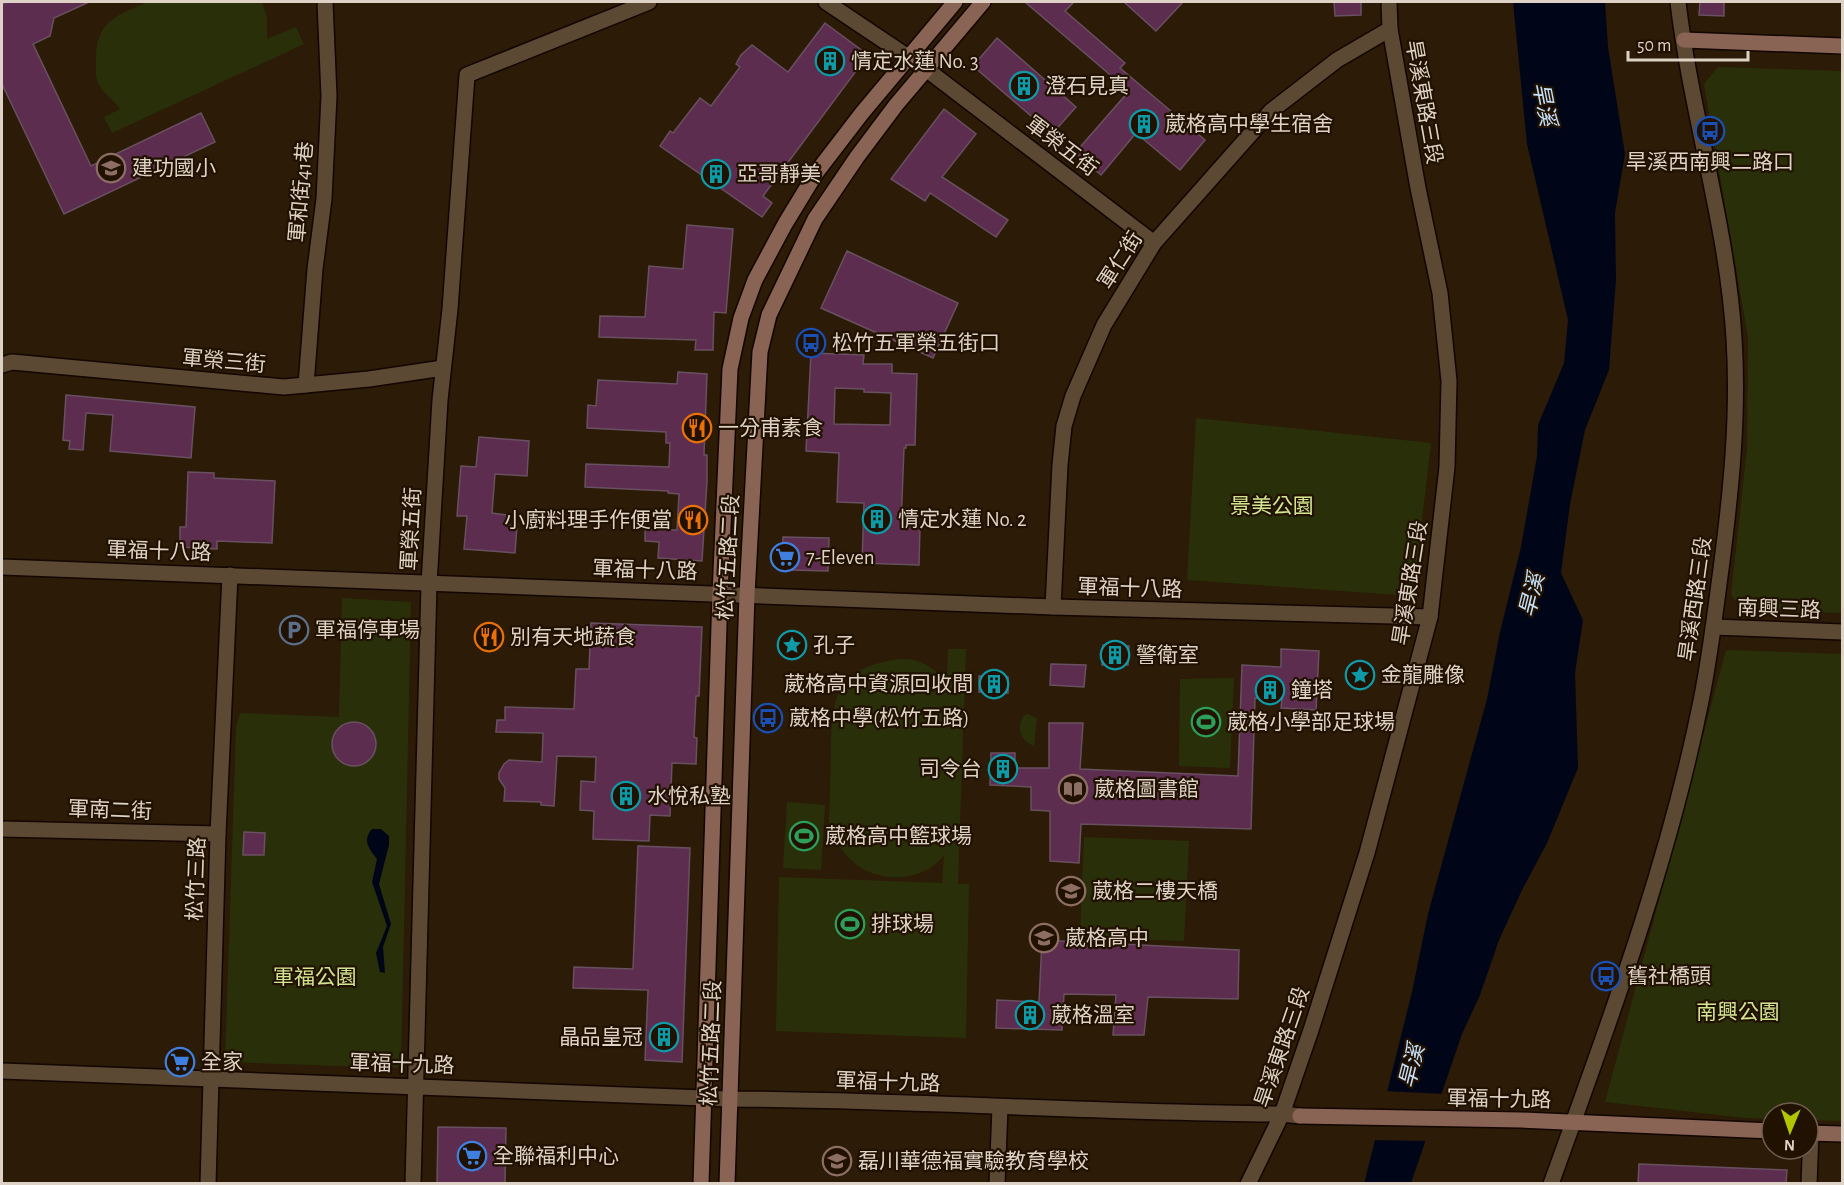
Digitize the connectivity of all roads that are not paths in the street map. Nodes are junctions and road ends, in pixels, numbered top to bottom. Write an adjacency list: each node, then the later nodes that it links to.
1 (325, 2): 16 (street, 軍和街41巷)
2 (649, 2): 15 (street, 軍榮五街)
3 (826, 2): 11 (street, 軍榮五街)
4 (955, 2): 11 (street, 松竹五路二段)
5 (983, 2): 12 (street, 松竹五路二段)
6 (1389, 2): 8 (street, 旱溪東路三段)
7 (1678, 2): 9 (street, 旱溪西路三段)
8 (1390, 28): 13 (street, 軍仁街); 23 (street, 旱溪東路三段)
9 (1684, 40): 10 (street); 24 (street, 旱溪西路三段)
10 (1842, 46)
11 (910, 57): 12 (street, 軍榮五街); 20 (street, 松竹五路二段)
12 (926, 69): 13 (street, 軍榮五街); 21 (street, 松竹五路二段)
13 (1154, 243): 22 (street, 軍仁街)
14 (2, 365): 16 (street, 軍榮三街)
15 (443, 368): 16 (street, 軍榮三街); 19 (street, 軍榮五街)
16 (306, 385)
17 (2, 567): 18 (street, 軍福十八路)
18 (230, 575): 19 (street, 軍福十八路); 27 (street, 松竹三路)
19 (429, 584): 20 (street, 軍福十八路); 30 (street, 軍榮五街)
20 (720, 594): 21 (street, 軍福十八路); 31 (street, 松竹五路二段)
21 (747, 595): 22 (street, 軍福十八路); 32 (street, 松竹五路二段)
22 (1053, 607): 23 (street, 軍福十八路)
23 (1430, 617): 34 (street, 旱溪東路三段)
24 (1713, 627): 25 (street, 南興三路); 35 (street, 旱溪西路三段)
25 (1842, 632)
26 (2, 828): 27 (street, 軍南二街)
27 (218, 834): 29 (street, 松竹三路)
28 (2, 1071): 29 (street, 軍福十九路)
29 (210, 1077): 30 (street, 軍福十九路); 40 (street, 松竹三路)
30 (417, 1086): 31 (street, 軍福十九路); 41 (street, 軍榮五街)
31 (704, 1098): 32 (street, 軍福十九路); 42 (street, 松竹五路二段)
32 (730, 1099): 33 (street, 軍福十九路); 43 (street, 松竹五路二段)
33 (1000, 1107): 34 (street, 軍福十九路); 44 (street)
34 (1282, 1114): 35 (street, 軍福十九路); 45 (street, 旱溪東路三段)
35 (1573, 1122): 36 (street, 軍福十九路); 46 (street, 旱溪西路三段)
36 (1760, 1130)
37 (1820, 1133): 38 (street)
38 (1842, 1134)
39 (1809, 1161): 47 (street)
40 (208, 1184)
41 (413, 1184)
42 (701, 1184)
43 (727, 1184)
44 (998, 1184)
45 (1248, 1184)
46 (1551, 1184)
47 (1809, 1184)

